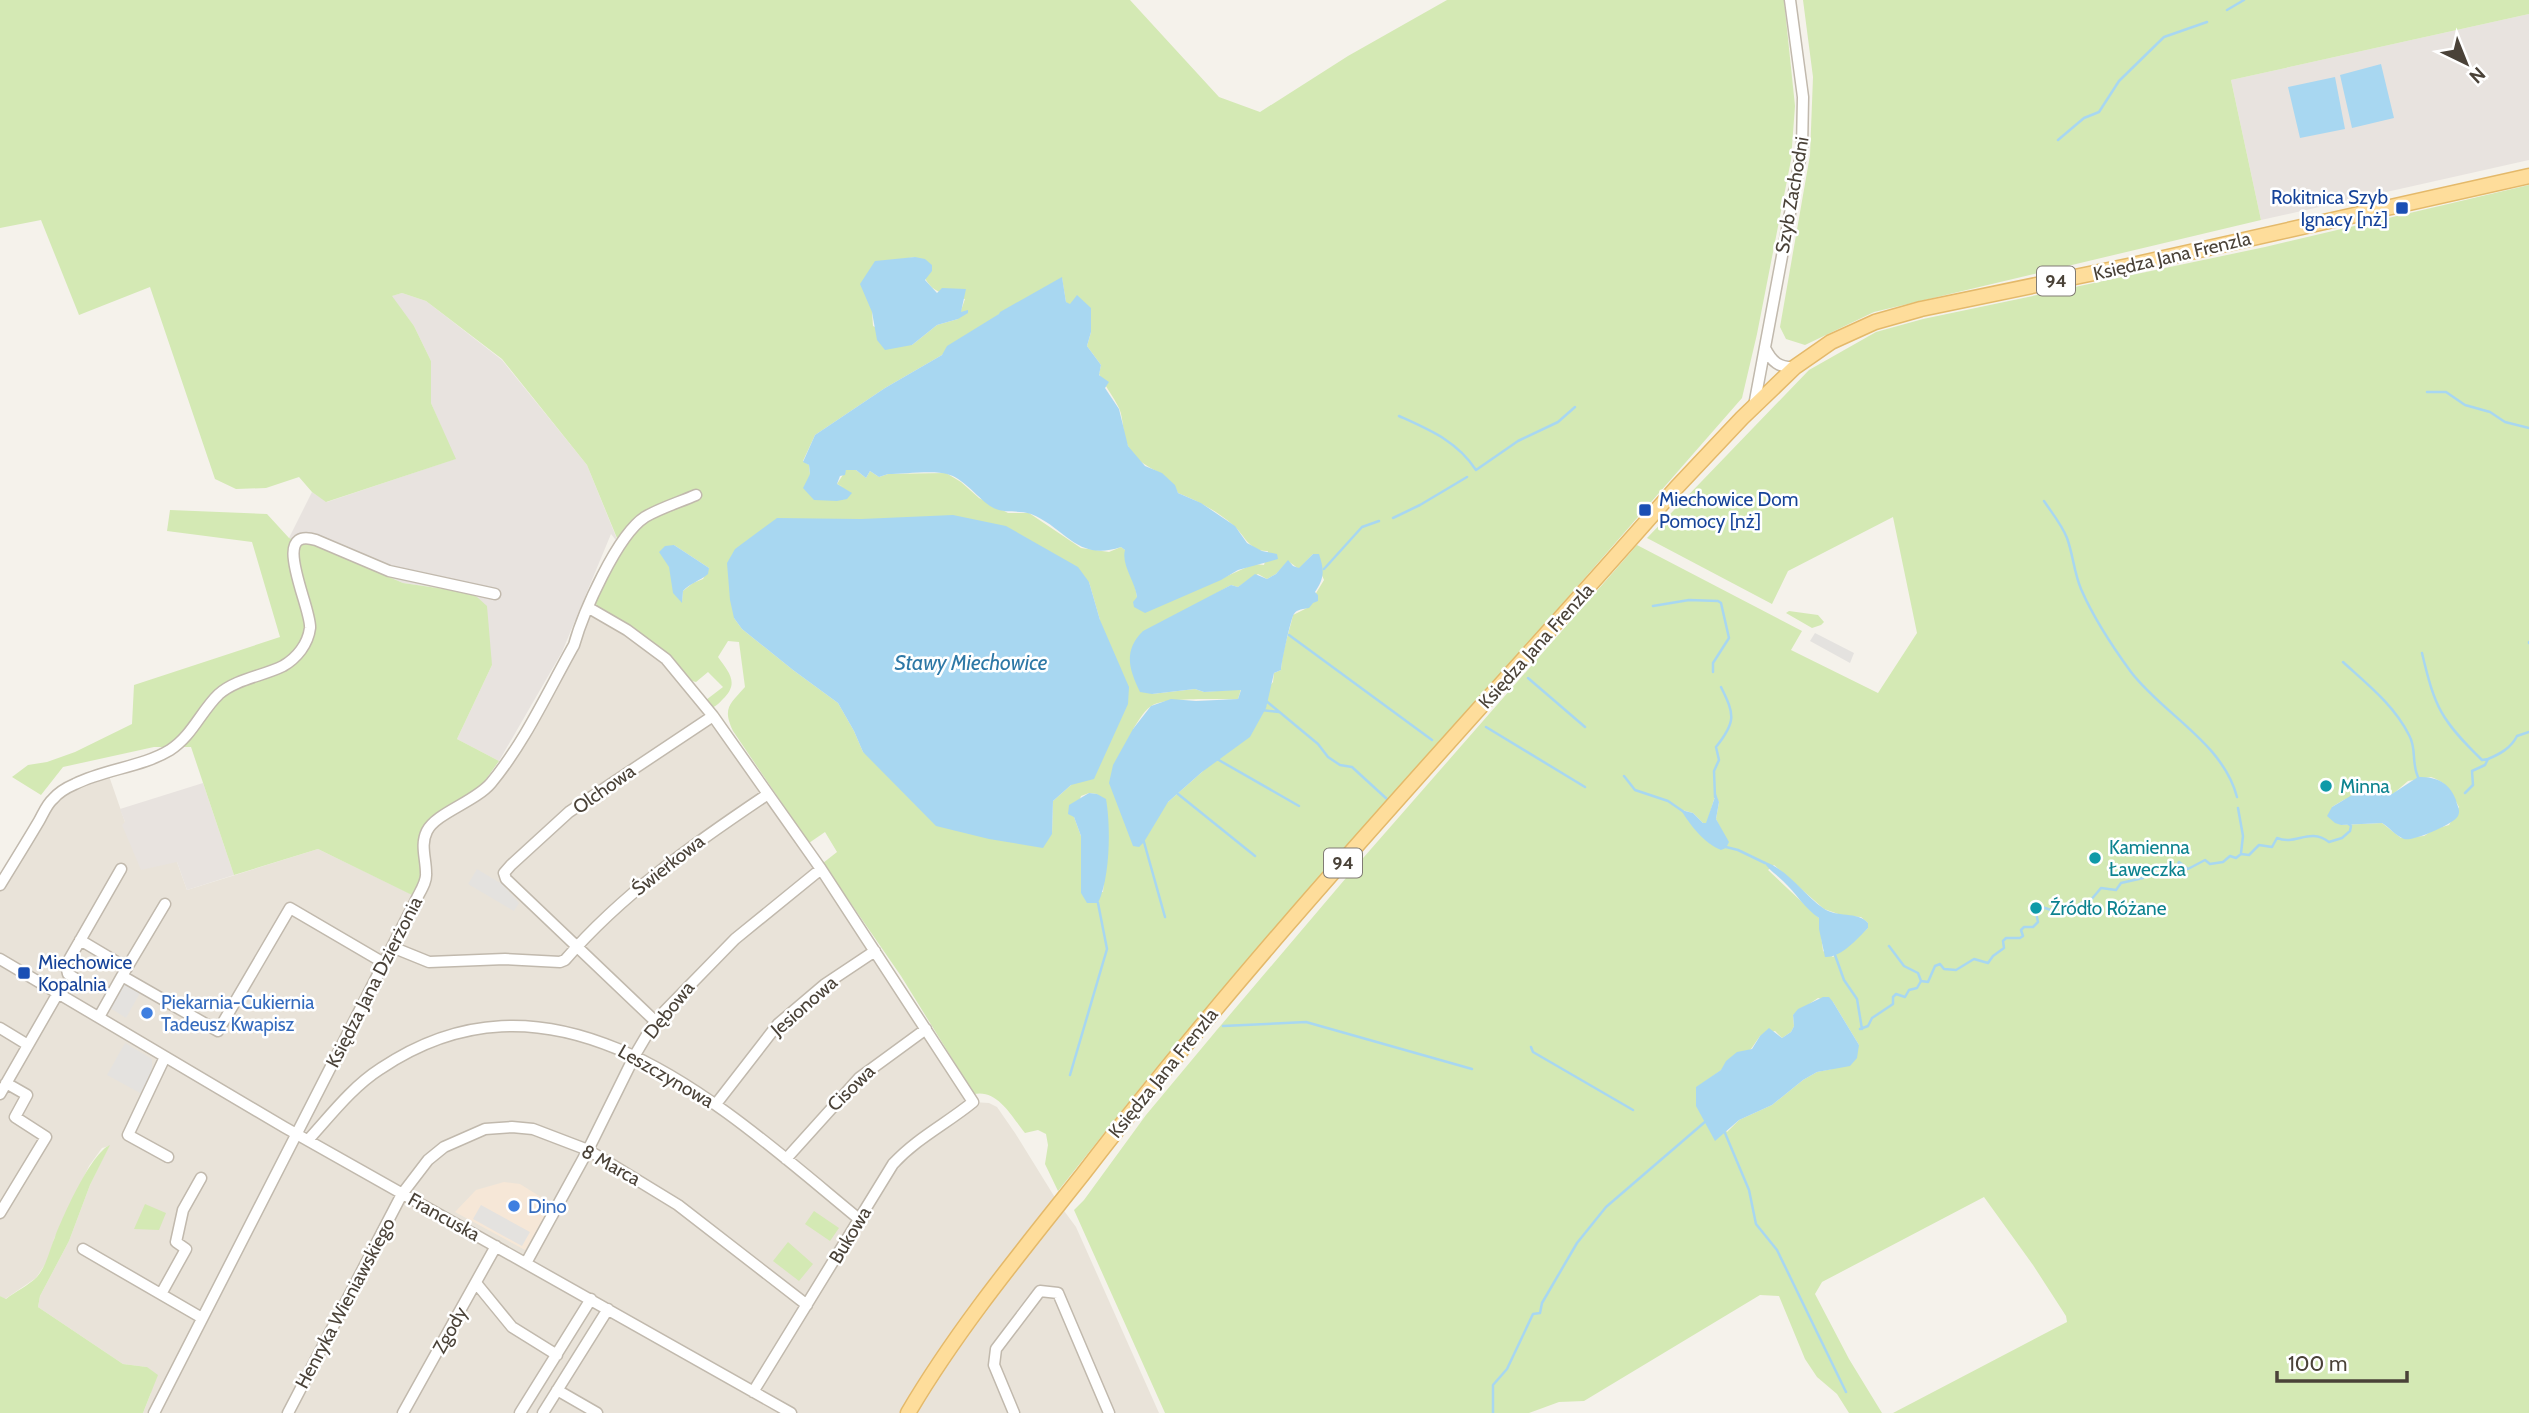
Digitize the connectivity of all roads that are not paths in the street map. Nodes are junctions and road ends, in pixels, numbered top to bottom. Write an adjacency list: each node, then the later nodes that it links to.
1 (1790, 0): 3 (street, Szyb Zachodni)
2 (2529, 176): 4 (main road, Księdza Jana Frenzla / 94)
3 (1765, 348): 4 (street); 5 (street, Szyb Zachodni)
4 (1795, 368): 5 (main road, Księdza Jana Frenzla / 94)
5 (1754, 406): 61 (main road, Księdza Jana Frenzla / 94)
6 (696, 495): 8 (street, Księdza Jana Dzierżonia)
7 (495, 594): 13 (street)
8 (589, 608): 9 (street); 17 (street, Księdza Jana Dzierżonia)
9 (713, 716): 10 (street); 16 (street, Olchowa)
10 (768, 794): 12 (street); 16 (street, Świerkowa)
11 (121, 869): 15 (street)
12 (821, 869): 18 (street); 25 (street, Dębowa)
13 (0, 885)
14 (165, 904): 21 (street)
15 (80, 940): 21 (street); 22 (street)
16 (578, 946): 17 (street, Świerkowa); 25 (street)
17 (392, 947): 20 (street, Księdza Jana Dzierżonia)
18 (876, 951): 27 (street); 33 (street, Jesionowa)
19 (0, 959): 23 (street, Francuska)
20 (384, 963): 21 (street); 34 (street, Księdza Jana Dzierżonia)
21 (124, 972): 24 (street)
22 (78, 980)
23 (58, 993): 24 (street, Francuska); 28 (street)
24 (99, 1017): 30 (street, Francuska)
25 (655, 1021): 29 (street, Dębowa)
26 (0, 1028): 28 (street)
27 (926, 1028): 37 (street, Cisowa); 41 (street, Bukowa)
28 (28, 1045): 31 (street)
29 (635, 1055): 33 (street, Leszczynowa); 34 (street, Leszczynowa); 35 (street, Dębowa)
30 (165, 1057): 34 (street, Francuska); 36 (street)
31 (6, 1083): 32 (street); 40 (street)
32 (0, 1094)
33 (716, 1104): 37 (street, Leszczynowa)
34 (303, 1137): 39 (street, Francuska); 50 (street, Księdza Jana Dzierżonia)
35 (588, 1150): 39 (street, 8 Marca); 44 (street, Dębowa); 48 (street, 8 Marca)
36 (168, 1157)
37 (786, 1159): 41 (street, Leszczynowa)
38 (201, 1178): 46 (street)
39 (402, 1194): 42 (street, Francuska); 55 (street, Henryka Wieniawskiego)
40 (0, 1213)
41 (859, 1219): 48 (street, Bukowa)
42 (496, 1246): 44 (street, Francuska); 45 (street, Zgody)
43 (83, 1249): 46 (street)
44 (526, 1263): 47 (street, Francuska)
45 (476, 1283): 51 (street); 56 (street, Zgody)
46 (161, 1294): 50 (street)
47 (591, 1299): 49 (street, Francuska); 51 (street)
48 (807, 1305): 53 (street, Bukowa)
49 (608, 1309): 52 (street); 53 (street, Francuska)
50 (202, 1318): 54 (street, Księdza Jana Dzierżonia)
51 (557, 1355): 57 (street)
52 (557, 1390): 58 (street); 59 (street)
53 (753, 1392): 60 (street, Francuska)
54 (155, 1413)
55 (288, 1413)
56 (403, 1413)
57 (520, 1413)
58 (543, 1413)
59 (597, 1413)
60 (791, 1413)
61 (908, 1413)
62 (1014, 1413): 63 (street)
63 (1109, 1413)

